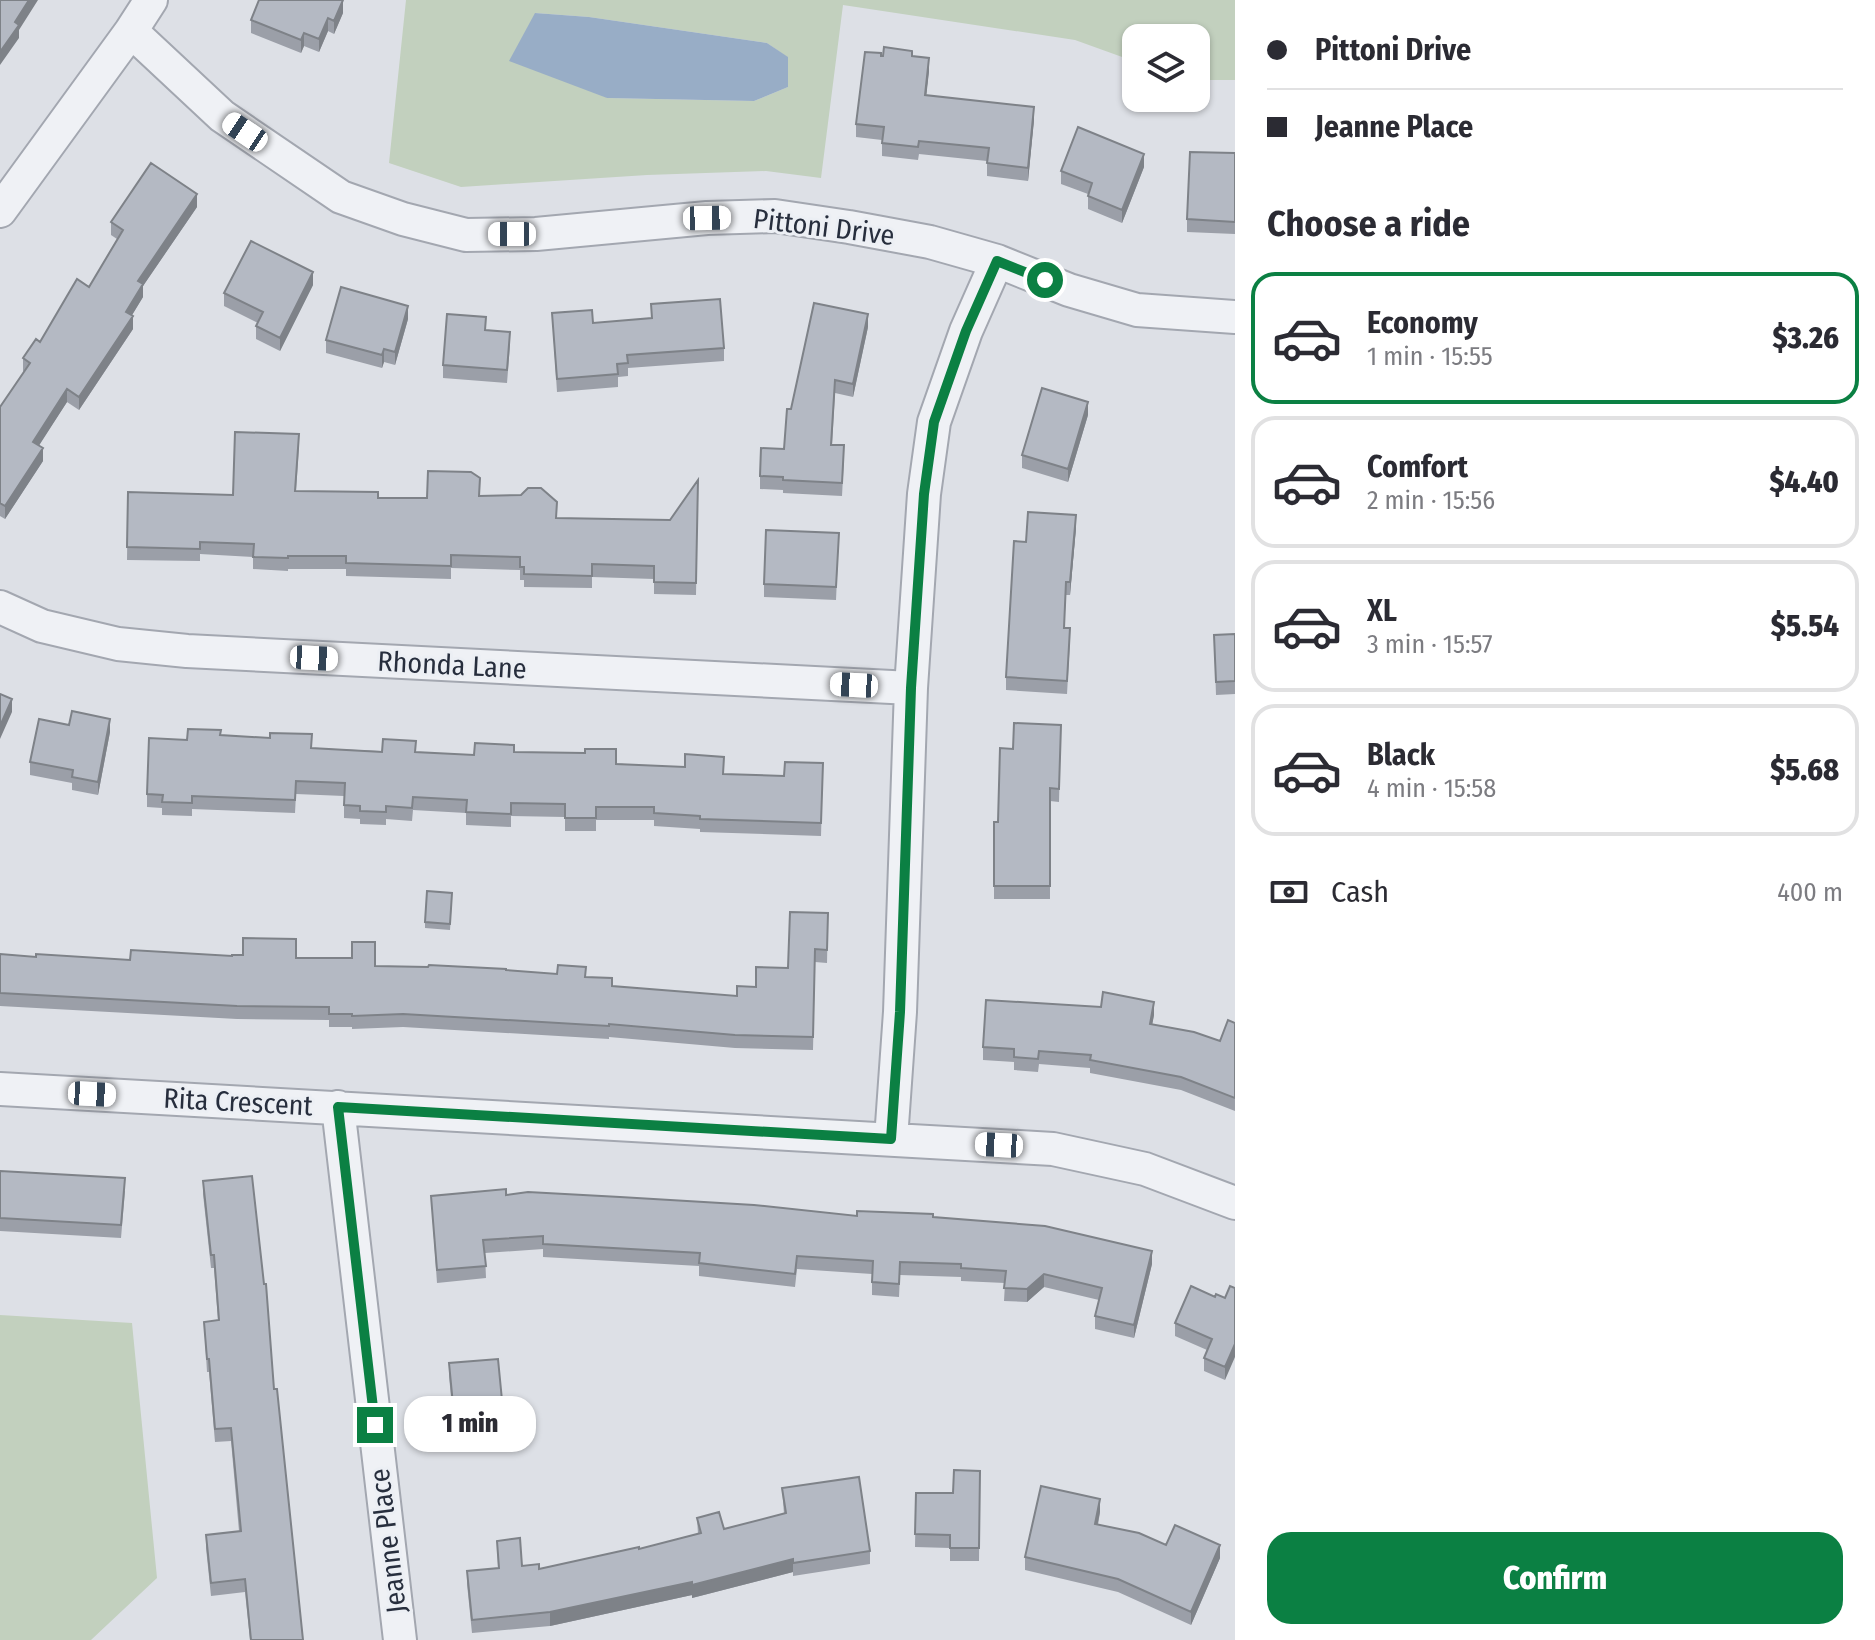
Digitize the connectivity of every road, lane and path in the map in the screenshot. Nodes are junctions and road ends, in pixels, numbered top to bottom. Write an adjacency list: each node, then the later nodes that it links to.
1 (151, 0): 2 (street)
2 (131, 31): 3 (street); 4 (street, Pittoni Drive)
3 (1, 206)
4 (997, 261): 5 (street, Pittoni Drive); 7 (street)
5 (1235, 317)
6 (0, 607): 7 (street, Rhonda Lane)
7 (911, 688): 10 (street)
8 (0, 1089): 9 (street, Rita Crescent)
9 (338, 1107): 10 (street, Rita Crescent); 12 (street, Jeanne Place)
10 (891, 1139): 11 (street, Rita Crescent)
11 (1235, 1203)
12 (400, 1640)

